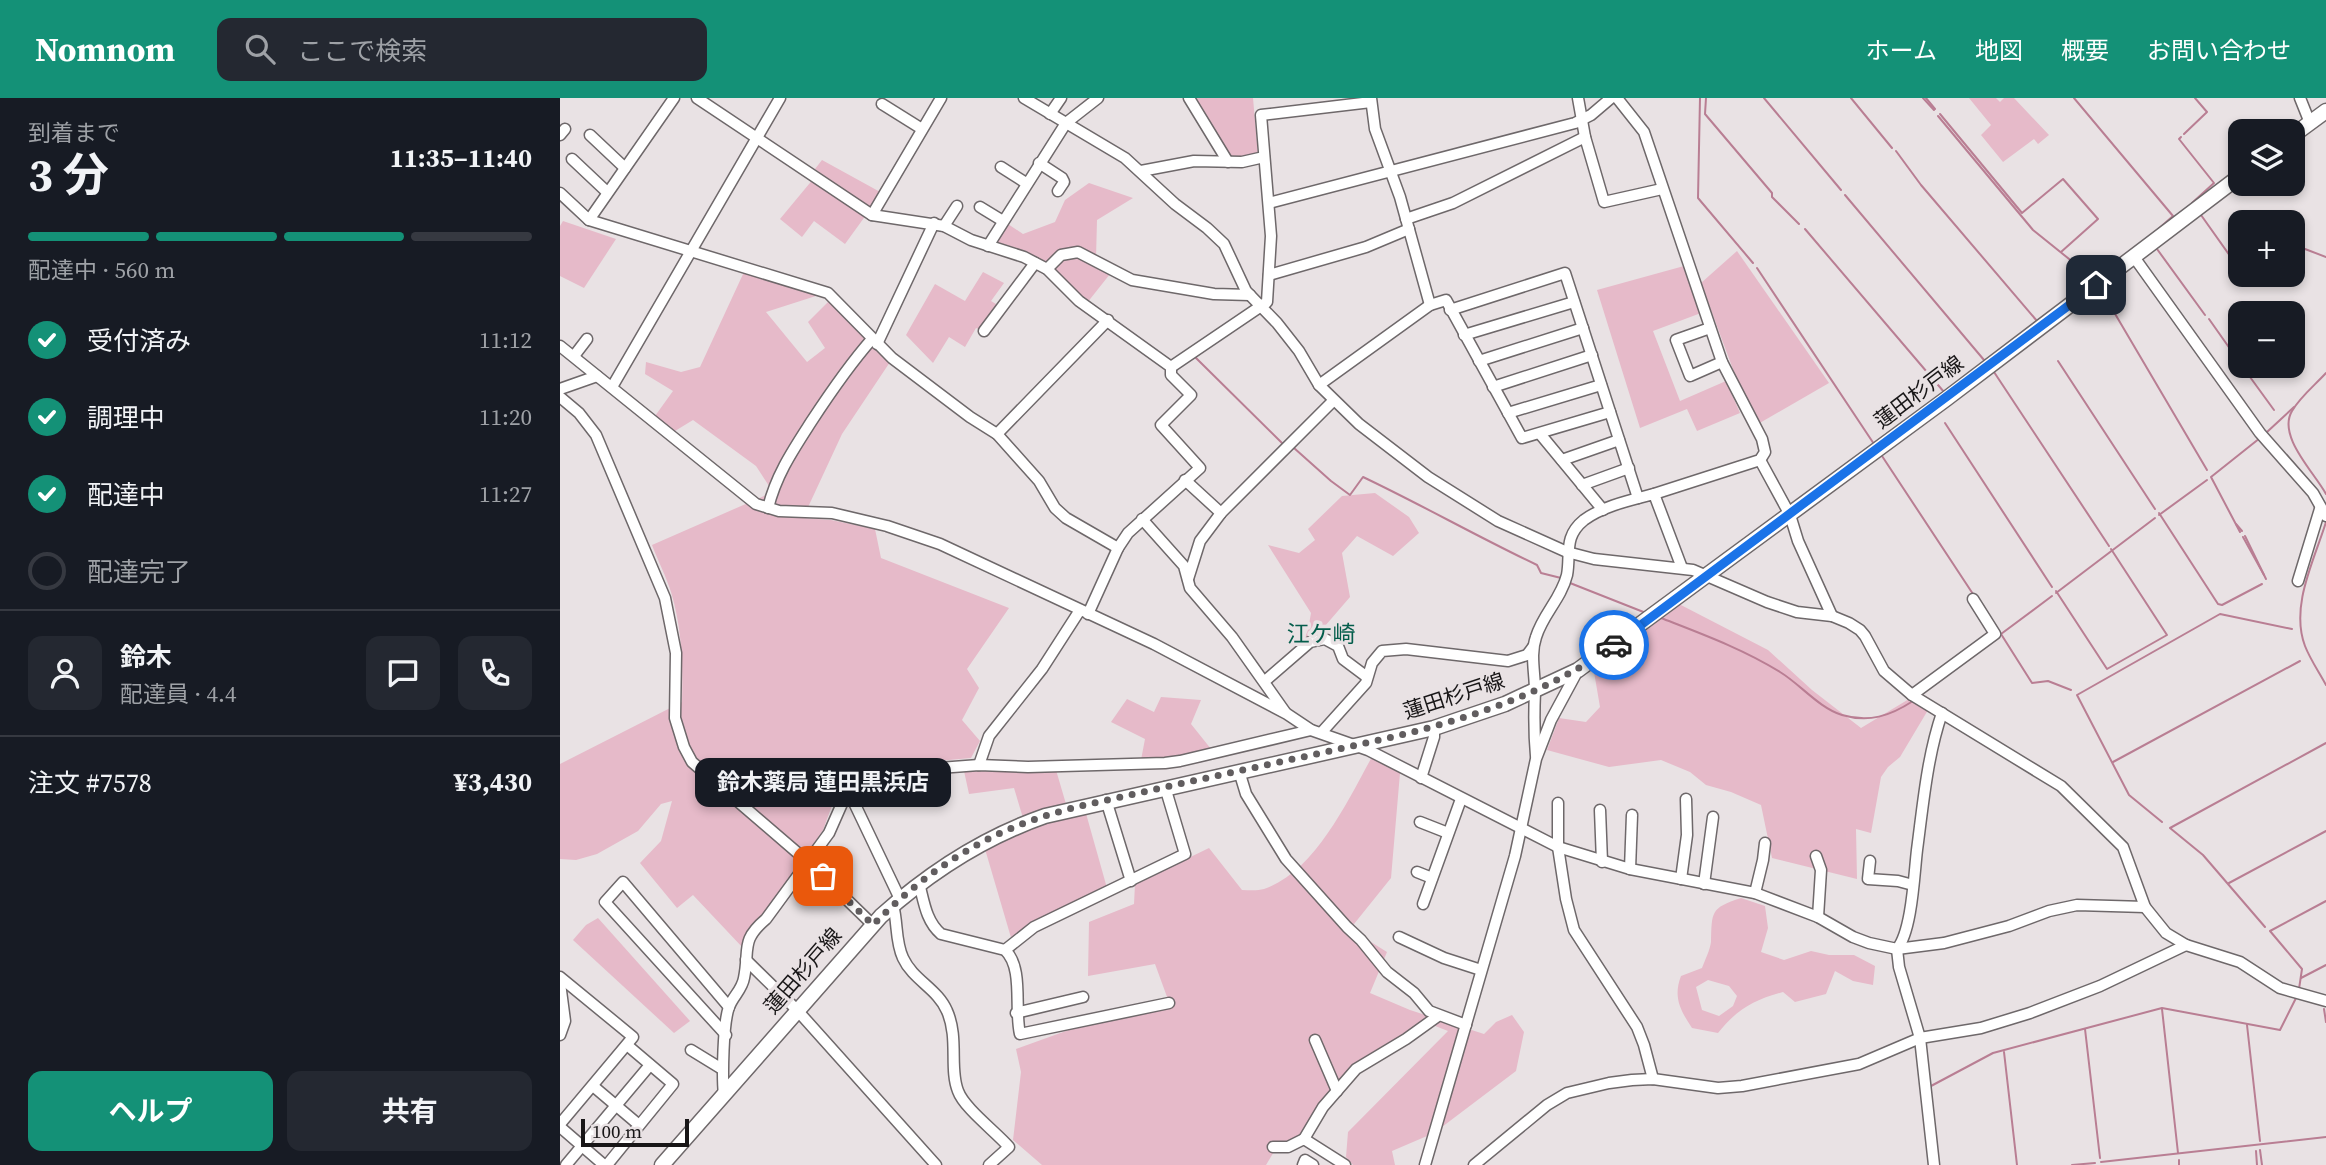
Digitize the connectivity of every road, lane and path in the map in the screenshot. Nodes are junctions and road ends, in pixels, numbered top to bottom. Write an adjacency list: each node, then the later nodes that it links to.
1 (674, 98): 29 (street)
2 (697, 98): 23 (street)
3 (780, 98): 23 (street)
4 (941, 98): 21 (street)
5 (1024, 98): 16 (street)
6 (1061, 98): 16 (street)
7 (1098, 98): 18 (street)
8 (1189, 98): 27 (street)
9 (1578, 98): 17 (street)
10 (1611, 98): 17 (street)
11 (1617, 98): 35 (street)
12 (2300, 98): 19 (street)
13 (1371, 100): 25 (street); 32 (street)
14 (881, 104): 21 (street)
15 (2326, 111): 19 (main road)
16 (1047, 112): 18 (street)
17 (1582, 121): 24 (street); 32 (street)
18 (1066, 123): 28 (street); 31 (street)
19 (2310, 123): 20 (main road)
20 (2305, 127)
21 (922, 129): 42 (street)
22 (590, 135): 29 (street)
23 (757, 137): 42 (street); 48 (street)
24 (1585, 137): 35 (street); 46 (street)
25 (1264, 157): 27 (street); 39 (street)
26 (572, 159): 37 (street)
27 (1228, 162): 31 (street)
28 (1039, 163): 33 (street); 36 (street)
29 (625, 167): 37 (street)
30 (1001, 167): 33 (street)
31 (1141, 171): 53 (street)
32 (1390, 172): 39 (street); 46 (street)
33 (1026, 183): 44 (street)
34 (2228, 185): 49 (main road, 蓮田杉戸線)
35 (1662, 189): 60 (street)
36 (1058, 191)
37 (607, 192): 43 (street)
38 (560, 193): 43 (street)
39 (1269, 203): 52 (street)
40 (957, 206): 45 (street)
41 (980, 207): 44 (street)
42 (872, 215): 45 (street)
43 (589, 220): 48 (street)
44 (1003, 221): 47 (street)
45 (939, 224): 47 (street); 64 (street)
46 (1407, 224): 52 (street); 55 (street)
47 (988, 246): 50 (street)
48 (690, 251): 64 (street); 74 (street)
49 (2133, 257): 94 (street); 95 (main road, 蓮田杉戸線)
50 (1035, 263): 51 (street); 61 (street)
51 (1047, 270): 53 (street); 58 (street)
52 (1269, 275): 56 (street)
53 (1250, 295): 56 (street)
54 (1574, 302): 57 (street); 59 (street); 62 (street)
55 (1430, 304): 57 (street); 72 (street)
56 (1261, 306): 70 (street); 72 (street)
57 (1450, 310): 62 (street)
58 (1108, 320): 70 (street); 81 (street)
59 (1583, 328): 66 (street); 68 (street)
60 (1710, 328): 69 (street); 69 (street)
61 (984, 331)
62 (1464, 335): 68 (street)
63 (587, 339): 67 (street)
64 (874, 342): 81 (street); 91 (street)
65 (560, 346): 67 (street)
66 (1592, 355): 73 (street); 75 (street)
67 (574, 356): 71 (street)
68 (1479, 361): 75 (street)
69 (1722, 362): 85 (street)
70 (1171, 367): 87 (street)
71 (597, 376): 74 (street); 76 (street)
72 (1319, 385): 78 (street)
73 (1601, 385): 79 (street); 80 (street)
74 (612, 387): 91 (street)
75 (1493, 387): 80 (street)
76 (560, 389)
77 (560, 397): 136 (street)
78 (1333, 401): 93 (street); 98 (street)
79 (1610, 412): 82 (street); 83 (street)
80 (1508, 414): 82 (street)
81 (997, 434): 97 (street)
82 (1541, 435): 84 (street)
83 (1619, 440): 84 (street); 86 (street)
84 (1562, 460): 88 (street)
85 (1760, 460): 89 (street); 95 (street)
86 (1629, 468): 88 (street); 90 (street)
87 (1185, 480): 93 (street); 96 (street)
88 (1582, 485): 92 (street)
89 (1654, 494): 90 (street); 99 (street)
90 (1638, 498): 92 (street)
91 (768, 508): 104 (street)
92 (1603, 510): 98 (street)
93 (1221, 513): 101 (street)
94 (2323, 513): 102 (street)
95 (1790, 515): 100 (main road, 蓮田杉戸線); 105 (street)
96 (1142, 519): 97 (street); 101 (street)
97 (1118, 548): 104 (street)
98 (1567, 552): 99 (street); 106 (street)
99 (1682, 568): 100 (street)
100 (1707, 576): 105 (street); 107 (main road, 蓮田杉戸線)
101 (1188, 579): 109 (street)
102 (2298, 581)
103 (1973, 599): 111 (street)
104 (1084, 612): 113 (street); 118 (street)
105 (1832, 616): 111 (street)
106 (1533, 647): 108 (street); 110 (street)
107 (1578, 670): 110 (main road, 蓮田杉戸線); 117 (street)
108 (1367, 677): 109 (street); 115 (street)
109 (1265, 681): 113 (street)
110 (1535, 691): 114 (main road, 蓮田杉戸線); 117 (street)
111 (1912, 695): 112 (street)
112 (1942, 713): 146 (street); 150 (street)
113 (1287, 714): 115 (street)
114 (1434, 727): 116 (main road, 蓮田杉戸線); 120 (street)
115 (1316, 731): 116 (street); 118 (street)
116 (1356, 746): 119 (main road, 蓮田杉戸線); 120 (street)
117 (1536, 759): 131 (street)
118 (979, 765): 122 (street)
119 (1239, 771): 121 (main road, 蓮田杉戸線); 167 (street)
120 (1421, 778): 123 (street)
121 (1165, 787): 125 (main road, 蓮田杉戸線); 143 (street)
122 (848, 790): 136 (street); 148 (street)
123 (1461, 799): 131 (street); 132 (street)
124 (1686, 799): 142 (street)
125 (1106, 800): 143 (street); 144 (main road, 蓮田杉戸線)
126 (1558, 803): 134 (street)
127 (1600, 810): 138 (street)
128 (1632, 815): 139 (street)
129 (1713, 817): 145 (street)
130 (1420, 822): 132 (street)
131 (1522, 830): 134 (street); 158 (street)
132 (1448, 833): 141 (street)
133 (1765, 843): 147 (street)
134 (1558, 847): 138 (street); 177 (street)
135 (1816, 856): 151 (street)
136 (807, 861): 152 (street); 157 (street)
137 (1870, 861): 146 (street)
138 (1602, 862): 139 (street)
139 (1630, 869): 142 (street)
140 (1417, 872): 141 (street)
141 (1433, 878): 149 (street)
142 (1681, 879): 145 (street)
143 (1131, 881): 156 (street)
144 (919, 883): 148 (main road, 蓮田杉戸線); 156 (street)
145 (1704, 884): 147 (street)
146 (1913, 885): 155 (street)
147 (1755, 893): 151 (street)
148 (896, 902): 152 (main road, 蓮田杉戸線); 191 (street)
149 (1423, 904)
150 (2145, 907): 154 (street); 155 (street)
151 (1818, 917): 155 (street)
152 (873, 925): 165 (main road, 蓮田杉戸線)
153 (1399, 937): 158 (street)
154 (2186, 945): 162 (street); 171 (street)
155 (1897, 949): 171 (street)
156 (1005, 950): 166 (street)
157 (746, 960): 164 (street); 165 (street)
158 (1481, 970): 168 (street)
159 (560, 977): 173 (street)
160 (560, 983): 169 (street)
161 (1083, 997): 166 (street)
162 (2326, 1001)
163 (1169, 1003): 166 (street)
164 (729, 1007): 170 (street); 170 (street)
165 (797, 1010): 180 (main road, 蓮田杉戸線); 190 (street)
166 (1016, 1013)
167 (1438, 1016): 168 (street); 179 (street)
168 (1466, 1025): 195 (street)
169 (560, 1035)
170 (726, 1035): 176 (street)
171 (1920, 1038): 177 (street); 197 (street)
172 (1315, 1040): 179 (street)
173 (627, 1045): 175 (street); 178 (street)
174 (691, 1050): 176 (street)
175 (650, 1065): 181 (street); 182 (street)
176 (722, 1069): 180 (street)
177 (1653, 1079): 196 (street)
178 (593, 1086): 181 (street); 183 (street)
179 (1337, 1091): 184 (street)
180 (724, 1095): 189 (main road, 蓮田杉戸線)
181 (616, 1105): 182 (street); 185 (street)
182 (639, 1125): 188 (street)
183 (560, 1126): 185 (street)
184 (1304, 1139): 186 (street); 194 (street)
185 (582, 1146): 187 (street); 188 (street)
186 (1273, 1147)
187 (566, 1165)
188 (606, 1165)
189 (662, 1165)
190 (936, 1165)
191 (989, 1165)
192 (1303, 1165): 193 (street)
193 (1313, 1165)
194 (1345, 1165)
195 (1425, 1165)
196 (1474, 1165)
197 (1934, 1165)

